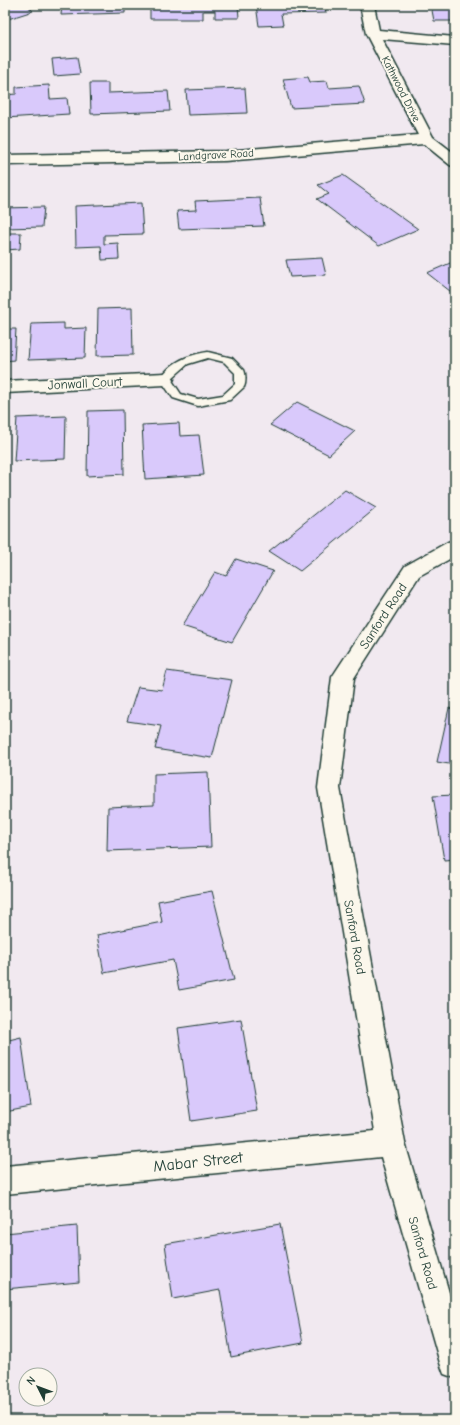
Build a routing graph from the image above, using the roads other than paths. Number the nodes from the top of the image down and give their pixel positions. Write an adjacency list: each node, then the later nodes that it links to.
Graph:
1 (367, 5): 2 (street, Kathwood Drive)
2 (373, 34): 3 (street); 4 (street, Kathwood Drive)
3 (455, 42)
4 (427, 140): 5 (street, Landgrave Road); 6 (street, Kathwood Drive)
5 (5, 160)
6 (455, 162)
7 (165, 379): 7 (lane); 8 (street, Jonwall Court)
8 (5, 387)
9 (455, 547): 10 (street, Sanford Road)
10 (391, 1143): 11 (street, Mabar Street); 12 (street, Sanford Road)
11 (5, 1180)
12 (455, 1363)

